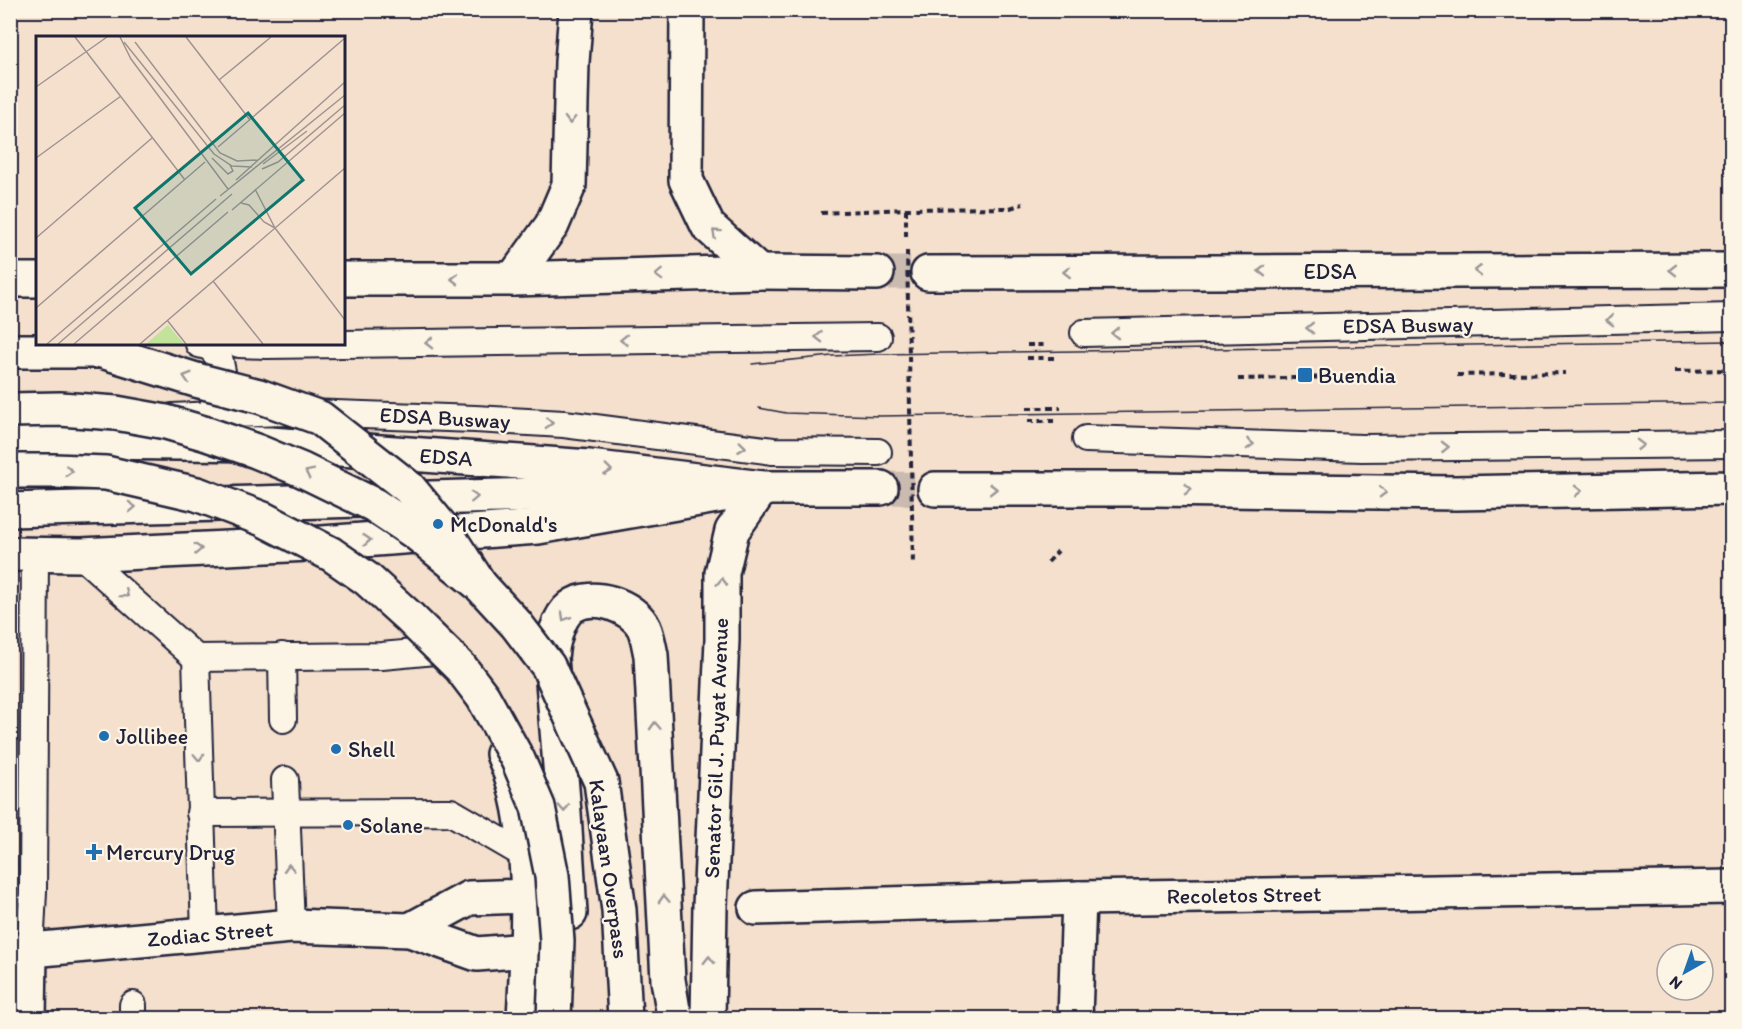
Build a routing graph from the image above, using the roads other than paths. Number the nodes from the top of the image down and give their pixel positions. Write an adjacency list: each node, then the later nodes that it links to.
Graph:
1 (576, 10): 8 (main road, one-way to 8)
2 (687, 10): 5 (main road, one-way to 2)
3 (917, 262): 4 (main road, EDSA, one-way to 3)
4 (1731, 270)
5 (759, 272): 6 (main road); 8 (main road, one-way to 8)
6 (877, 273)
7 (345, 279): 8 (main road, one-way to 7)
8 (513, 279)
9 (10, 280): 10 (main road)
10 (36, 280)
11 (1731, 317): 12 (lane, EDSA Busway, one-way to 12)
12 (1084, 333)
13 (878, 337): 16 (lane, one-way to 16)
14 (10, 339): 15 (lane)
15 (36, 339)
16 (345, 344)
17 (203, 345): 20 (lane)
18 (10, 351): 35 (main road, one-way to 18, bridge)
19 (10, 410): 35 (main road, Kalayaan Overpass, one-way to 19, bridge)
20 (192, 417): 21 (lane, EDSA Busway); 25 (lane, EDSA Busway, one-way to 25)
21 (10, 424)
22 (1086, 439): 24 (lane, one-way to 24)
23 (10, 441): 27 (main road, EDSA, one-way to 27)
24 (1731, 444)
25 (878, 452)
26 (10, 471): 55 (main road, one-way to 55, bridge)
27 (762, 488): 28 (main road, EDSA); 31 (main road, one-way to 27); 32 (main road, one-way to 27); 58 (main road, Senator Gil J. Puyat Avenue, one-way to 27)
28 (881, 488)
29 (1731, 488): 30 (main road, one-way to 29)
30 (935, 489)
31 (10, 510)
32 (309, 544): 34 (main road, one-way to 32); 36 (main road)
33 (23, 554): 34 (main road); 52 (lane)
34 (81, 555): 38 (lane, one-way to 38)
35 (480, 585): 56 (main road, Kalayaan Overpass, bridge)
36 (435, 651): 37 (lane); 43 (main road)
37 (282, 656): 38 (lane); 39 (lane)
38 (196, 658): 41 (lane, one-way to 41)
39 (283, 719)
40 (285, 780): 42 (lane)
41 (200, 813): 42 (lane); 50 (lane)
42 (286, 814): 43 (lane); 48 (lane, one-way to 42)
43 (525, 855): 45 (main road)
44 (1731, 887): 46 (main road, Recoletos Street)
45 (527, 896): 49 (main road); 51 (main road)
46 (1079, 898): 47 (main road, Recoletos Street); 59 (main road)
47 (756, 908)
48 (291, 926): 49 (main road, Zodiac Street); 50 (main road, Zodiac Street)
49 (410, 930): 51 (main road, Zodiac Street)
50 (205, 933): 52 (main road, Zodiac Street)
51 (528, 950): 54 (main road)
52 (20, 952): 53 (main road)
53 (28, 1018)
54 (524, 1018)
55 (553, 1018): 57 (main road, one-way to 55)
56 (625, 1018)
57 (677, 1018)
58 (708, 1018)
59 (1075, 1018)

